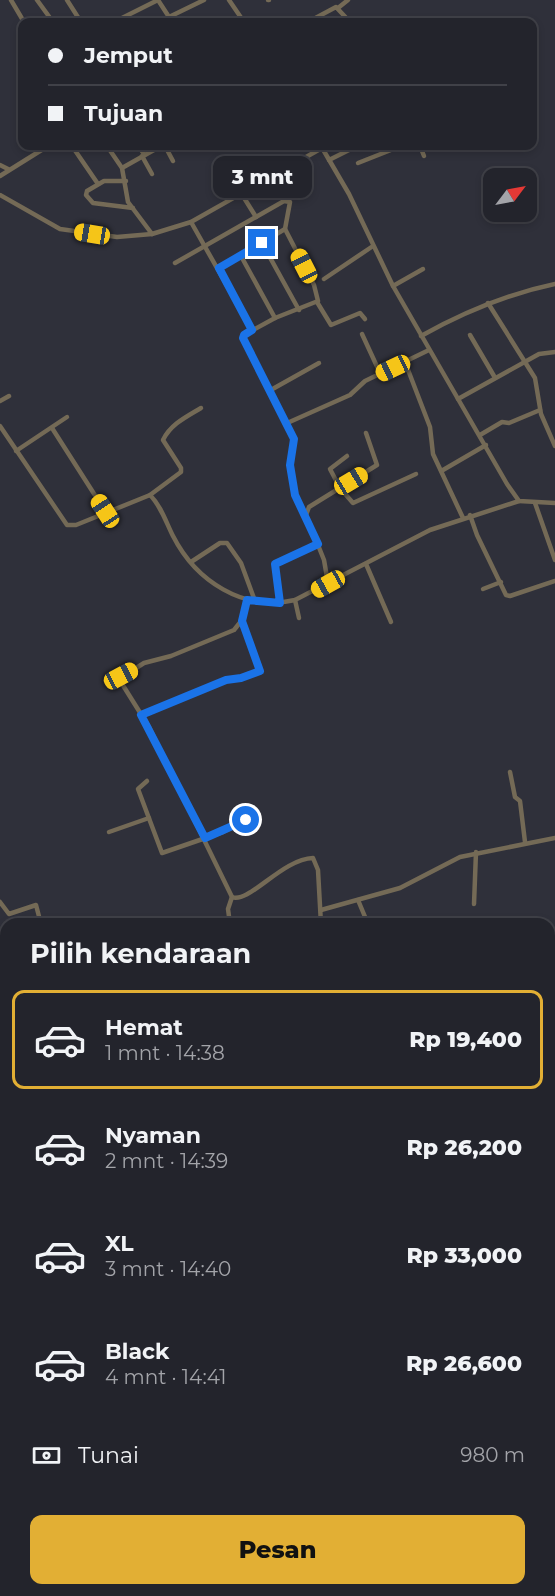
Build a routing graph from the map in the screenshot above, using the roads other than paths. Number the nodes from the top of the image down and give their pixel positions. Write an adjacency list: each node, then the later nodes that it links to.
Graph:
1 (11, 0): 9 (street)
2 (38, 0): 10 (street)
3 (67, 0): 11 (street)
4 (158, 0): 5 (street); 12 (street)
5 (204, 0)
6 (229, 0): 13 (street)
7 (348, 0): 8 (street)
8 (338, 8): 14 (street); 15 (street)
9 (22, 18)
10 (50, 18)
11 (78, 18)
12 (122, 18)
13 (241, 18)
14 (317, 18)
15 (347, 18)
16 (41, 150): 34 (street)
17 (75, 150): 38 (street)
18 (110, 150): 33 (street)
19 (140, 150): 27 (street)
20 (154, 150): 27 (street)
21 (166, 150): 30 (street)
22 (317, 150): 39 (street)
23 (324, 150): 29 (street)
24 (349, 150): 29 (street)
25 (391, 150): 31 (street)
26 (422, 150): 28 (street)
27 (143, 155): 33 (street); 35 (street)
28 (424, 156)
29 (329, 160): 48 (street)
30 (173, 161)
31 (358, 163)
32 (0, 165): 34 (street)
33 (122, 168): 37 (street)
34 (8, 169): 36 (street)
35 (152, 174)
36 (0, 176)
37 (126, 181): 38 (street); 41 (street)
38 (98, 184): 41 (street)
39 (241, 193): 42 (street); 43 (street)
40 (0, 195): 45 (street)
41 (133, 208): 45 (street)
42 (256, 217): 44 (street); 47 (street)
43 (191, 222): 45 (street); 47 (street)
44 (285, 229): 46 (street); 56 (street)
45 (152, 234)
46 (262, 243): 49 (street); 58 (street)
47 (205, 245): 50 (street); 51 (street)
48 (373, 246): 53 (street); 55 (street)
49 (241, 256): 51 (street); 59 (street)
50 (175, 263)
51 (219, 268): 61 (street)
52 (423, 269): 55 (street)
53 (324, 279)
54 (555, 284): 57 (street)
55 (393, 286): 64 (street)
56 (317, 303): 58 (street); 60 (street)
57 (488, 303): 64 (street); 68 (street)
58 (299, 310): 59 (street)
59 (275, 318): 61 (street)
60 (365, 319)
61 (252, 330): 72 (street)
62 (362, 334): 70 (street)
63 (470, 335): 71 (street)
64 (421, 336): 65 (street)
65 (429, 350): 67 (street); 74 (street)
66 (555, 352): 68 (street)
67 (405, 362): 70 (street); 88 (street)
68 (524, 362): 71 (street); 77 (street)
69 (319, 363): 72 (street)
70 (380, 373): 79 (street)
71 (494, 376): 74 (street)
72 (269, 391): 79 (street)
73 (9, 396): 75 (street)
74 (458, 399): 83 (street)
75 (0, 401)
76 (201, 408): 91 (street)
77 (540, 410): 83 (street); 85 (street)
78 (67, 417): 81 (street)
79 (285, 424): 96 (street)
80 (0, 426): 86 (street)
81 (52, 428): 86 (street); 95 (street)
82 (366, 433): 90 (street)
83 (480, 435): 84 (street)
84 (486, 445): 88 (street); 92 (street)
85 (555, 446)
86 (16, 451): 95 (street)
87 (347, 456): 90 (street)
88 (442, 470): 98 (street)
89 (416, 474): 90 (street)
90 (340, 488): 96 (street)
91 (150, 495): 95 (street); 101 (street)
92 (519, 501): 93 (street); 97 (street)
93 (535, 503): 94 (street); 100 (street)
94 (555, 503)
95 (105, 511)
96 (306, 515): 99 (street)
97 (470, 515): 98 (street); 104 (street)
98 (463, 518): 102 (street)
99 (318, 544): 105 (street); 110 (street)
100 (555, 560)
101 (191, 562): 107 (street); 109 (street)
102 (366, 564): 105 (street); 113 (street)
103 (555, 581): 104 (street)
104 (501, 582): 106 (street)
105 (328, 584): 108 (street)
106 (483, 589)
107 (247, 600): 109 (street); 112 (street)
108 (295, 600): 110 (street); 111 (street)
109 (255, 601): 110 (street)
110 (280, 603)
111 (299, 618)
112 (242, 621): 114 (street); 114 (street)
113 (391, 622)
114 (141, 715): 120 (street)
115 (510, 772): 122 (street)
116 (147, 782): 117 (street)
117 (149, 818): 119 (street); 120 (street)
118 (246, 820): 120 (street)
119 (109, 832)
120 (205, 838): 124 (street)
121 (555, 838): 122 (street)
122 (525, 842): 123 (street)
123 (476, 852): 125 (street); 127 (street)
124 (232, 897): 128 (street); 130 (street)
125 (358, 900): 128 (street); 132 (street)
126 (0, 902): 129 (street)
127 (474, 904)
128 (321, 910): 131 (street)
129 (39, 918)
130 (229, 918)
131 (321, 918)
132 (366, 918)

